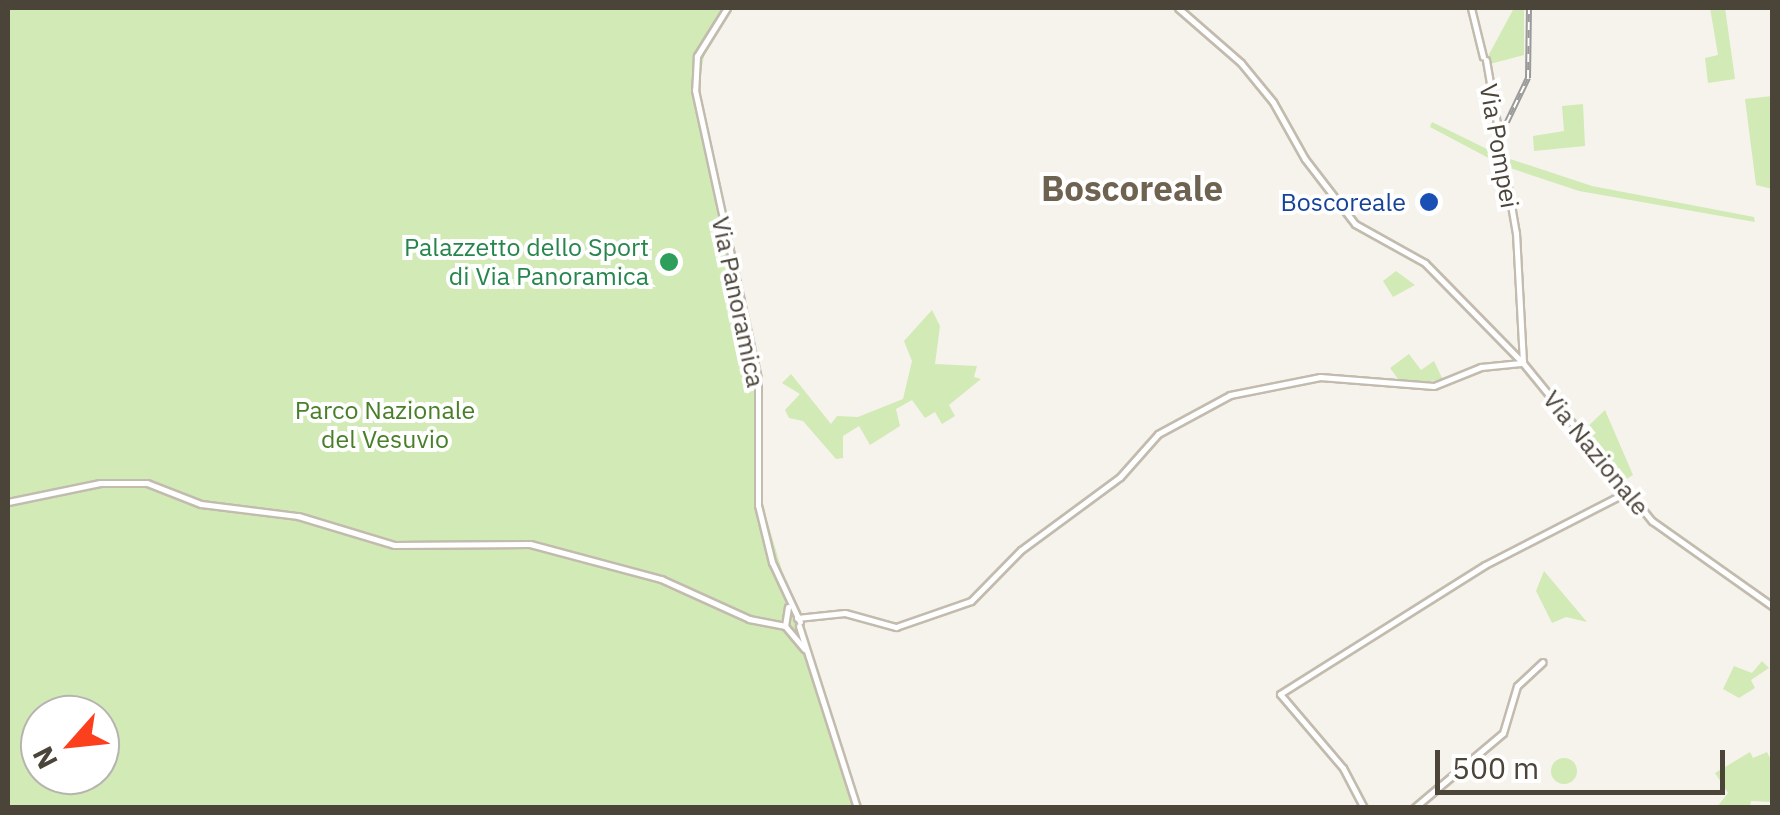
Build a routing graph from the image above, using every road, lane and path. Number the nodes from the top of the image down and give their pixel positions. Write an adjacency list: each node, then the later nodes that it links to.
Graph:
1 (727, 8): 8 (street, Via Panoramica)
2 (1178, 8): 4 (street, Via Nazionale)
3 (1471, 8): 4 (street, Via Pompei)
4 (1524, 364): 5 (street, Via Nazionale); 8 (street)
5 (1629, 491): 7 (street, Via Nazionale); 12 (street)
6 (8, 502): 8 (street)
7 (1772, 606)
8 (794, 621): 9 (street, Via Panoramica); 9 (street, Via Panoramica)
9 (806, 652): 11 (street, Via Panoramica)
10 (1543, 662): 13 (street)
11 (857, 808)
12 (1364, 808)
13 (1414, 808)

